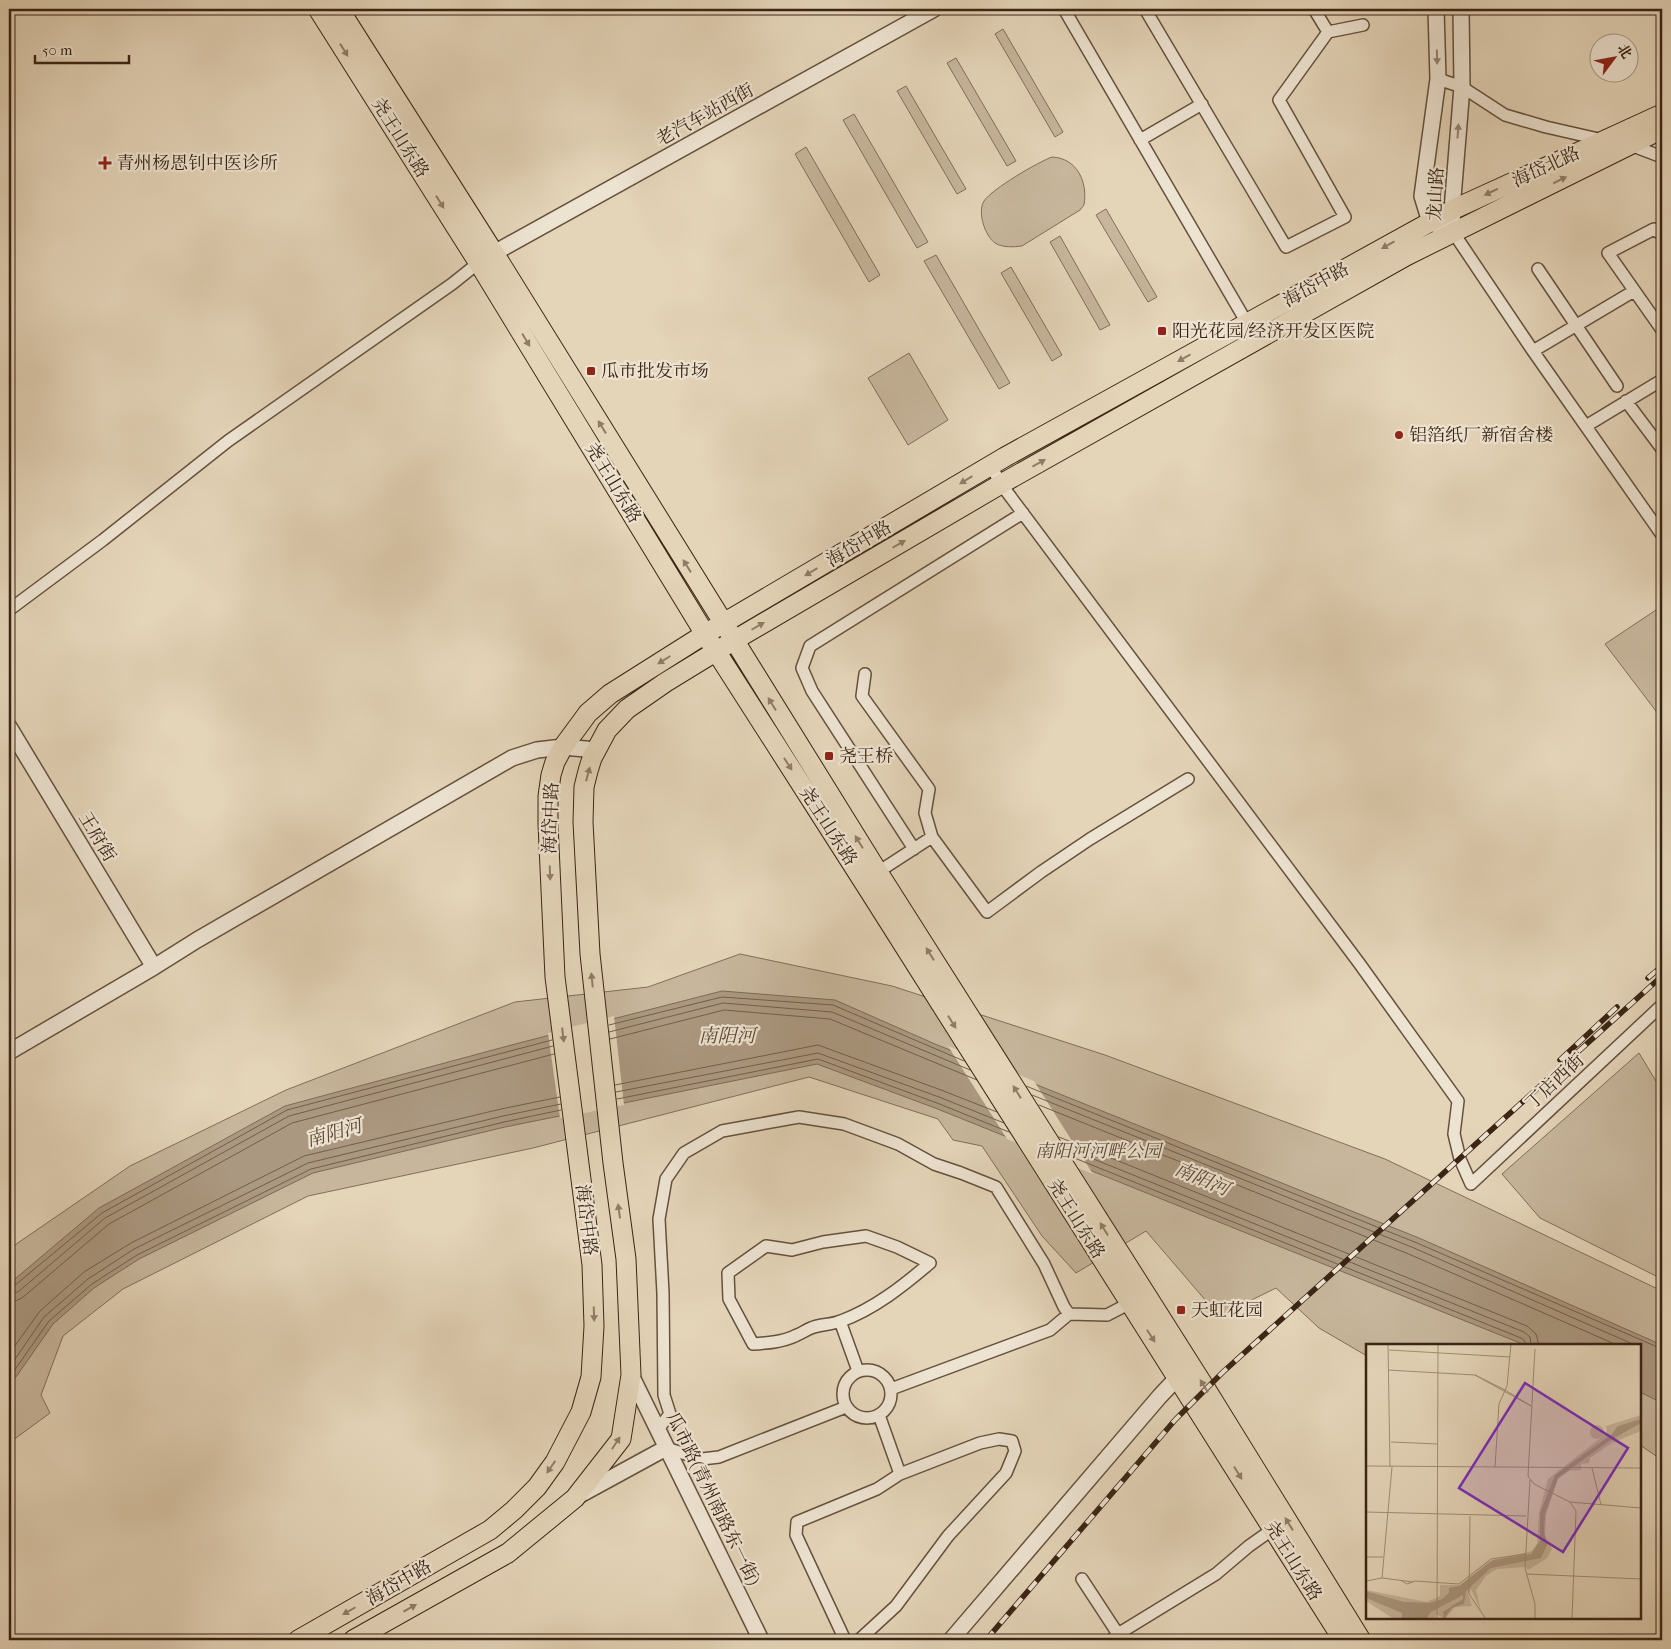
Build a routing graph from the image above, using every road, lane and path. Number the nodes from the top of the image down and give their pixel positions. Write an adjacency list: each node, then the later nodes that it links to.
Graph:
1 (318, 9): 24 (main road, 尧王山东路, one-way to 24)
2 (339, 9): 24 (main road, 尧王山东路)
3 (934, 9): 24 (street, 老汽车站西街)
4 (1064, 9): 16 (street)
5 (1145, 9): 13 (street)
6 (1314, 9): 10 (street)
7 (1436, 9): 11 (street, 龙山路, one-way to 11)
8 (1460, 9): 12 (street, 龙山路)
9 (1363, 25): 10 (street)
10 (1328, 32): 13 (street)
11 (1438, 79): 12 (street); 21 (street, 龙山路)
12 (1462, 87): 17 (street); 20 (street, 龙山路, one-way to 12)
13 (1202, 104): 16 (street)
14 (1662, 114): 17 (main road, 海岱北路)
15 (1662, 129): 18 (main road, 海岱北路)
16 (1140, 140): 27 (street)
17 (1603, 140): 18 (street); 20 (main road, 海岱北路, one-way to 20)
18 (1632, 145): 19 (street); 22 (main road, 海岱北路, one-way to 18)
19 (1662, 157)
20 (1452, 210): 21 (main road, 海岱北路); 22 (street, 龙山路)
21 (1430, 222): 22 (street, 龙山路); 27 (main road, 海岱中路, one-way to 27)
22 (1453, 232): 29 (street); 36 (main road, 海岱中路, one-way to 22)
23 (1662, 235): 26 (street)
24 (486, 258): 39 (street); 40 (main road, 尧王山东路, one-way to 24); 41 (main road, 尧王山东路, one-way to 41)
25 (1538, 269): 31 (street)
26 (1634, 291): 28 (street); 29 (street)
27 (1247, 323): 35 (main road, 海岱中路, one-way to 35)
28 (1662, 330)
29 (1533, 351): 33 (street)
30 (1662, 380): 32 (street)
31 (1616, 386)
32 (1626, 401): 33 (street); 34 (street)
33 (1586, 426): 38 (street)
34 (1662, 449)
35 (990, 466): 36 (street); 40 (main road, 海岱中路, one-way to 40)
36 (1001, 484): 37 (street); 42 (main road, 海岱中路, one-way to 36)
37 (1023, 513): 50 (street); 53 (street, 丁店西街)
38 (1662, 535)
39 (9, 610)
40 (723, 624): 41 (main road, 海岱中路); 42 (main road, 尧王山东路)
41 (705, 634): 43 (main road, 尧王山东路); 46 (main road, 海岱中路, one-way to 46)
42 (733, 641): 43 (main road, 海岱中路); 51 (main road, 尧王山东路, one-way to 42)
43 (716, 652): 47 (main road, 海岱中路); 51 (main road, 尧王山东路, one-way to 51)
44 (864, 674): 49 (street)
45 (9, 727): 52 (street, 王府街)
46 (563, 748): 47 (street); 52 (street); 72 (main road, 海岱中路, one-way to 72)
47 (597, 750): 60 (main road, 海岱中路, one-way to 47)
48 (1188, 779): 49 (street)
49 (932, 837): 50 (street)
50 (914, 849): 51 (street)
51 (878, 882): 55 (main road, 尧王山东路)
52 (154, 967): 54 (street)
53 (1662, 1005)
54 (9, 1052)
55 (1122, 1275): 56 (main road, 尧王山东路); 79 (main road, 尧王山东路, one-way to 55)
56 (1130, 1303): 57 (street); 61 (main road, 尧王山东路, one-way to 61)
57 (1069, 1314): 62 (street); 65 (street)
58 (840, 1321): 58 (street); 59 (street)
59 (858, 1371): 62 (street); 63 (street)
60 (631, 1375): 65 (street, 瓜市路(青州南路东一街)); 68 (main road, 海岱中路, one-way to 60)
61 (1178, 1378): 69 (main road, 尧王山东路, one-way to 69); 77 (street)
62 (891, 1389): 64 (street)
63 (846, 1407): 64 (street); 66 (street)
64 (879, 1415): 67 (street)
65 (658, 1429): 66 (street, 瓜市路(青州南路东一街))
66 (666, 1448): 68 (street); 74 (street, 瓜市路(青州南路东一街))
67 (900, 1474): 75 (street); 76 (street)
68 (575, 1498): 73 (main road, 海岱中路, one-way to 68)
69 (1273, 1529): 71 (street); 78 (main road, 尧王山东路)
70 (1082, 1579): 71 (street)
71 (1114, 1637)
72 (298, 1640)
73 (352, 1640)
74 (761, 1640)
75 (845, 1640)
76 (860, 1640)
77 (951, 1640)
78 (1343, 1640)
79 (1361, 1640)

